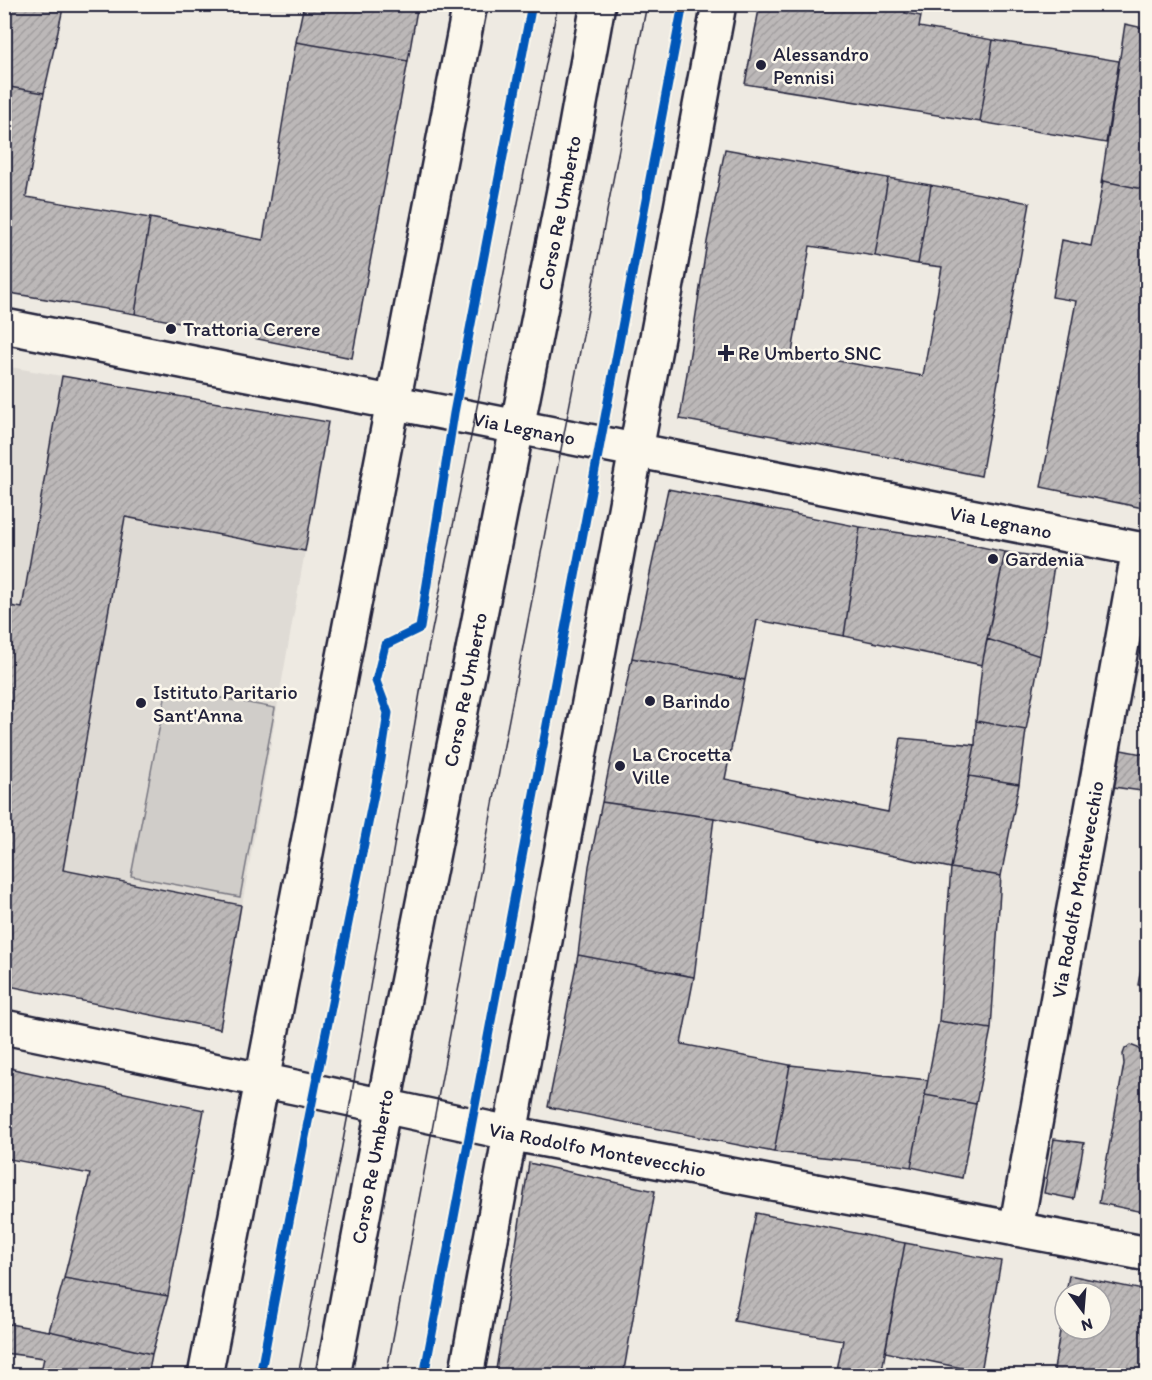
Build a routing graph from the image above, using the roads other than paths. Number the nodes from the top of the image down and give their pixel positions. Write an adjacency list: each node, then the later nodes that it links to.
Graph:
1 (470, 4): 5 (street)
2 (598, 4): 6 (street, Corso Re Umberto)
3 (719, 4): 7 (street)
4 (4, 326): 5 (street, Via Legnano)
5 (393, 401): 6 (street, Via Legnano); 10 (street)
6 (517, 426): 7 (street, Via Legnano); 11 (street, Corso Re Umberto)
7 (637, 450): 8 (street, Via Legnano); 12 (street)
8 (1143, 550): 13 (street, Via Rodolfo Montevecchio)
9 (4, 1027): 10 (street, Via Rodolfo Montevecchio)
10 (263, 1080): 11 (street, Via Rodolfo Montevecchio); 15 (street)
11 (383, 1106): 12 (street, Via Rodolfo Montevecchio); 16 (street, Corso Re Umberto)
12 (509, 1132): 13 (street, Via Rodolfo Montevecchio); 17 (street)
13 (1016, 1229): 14 (street, Via Rodolfo Montevecchio)
14 (1148, 1254)
15 (206, 1376)
16 (333, 1376)
17 (465, 1376)

